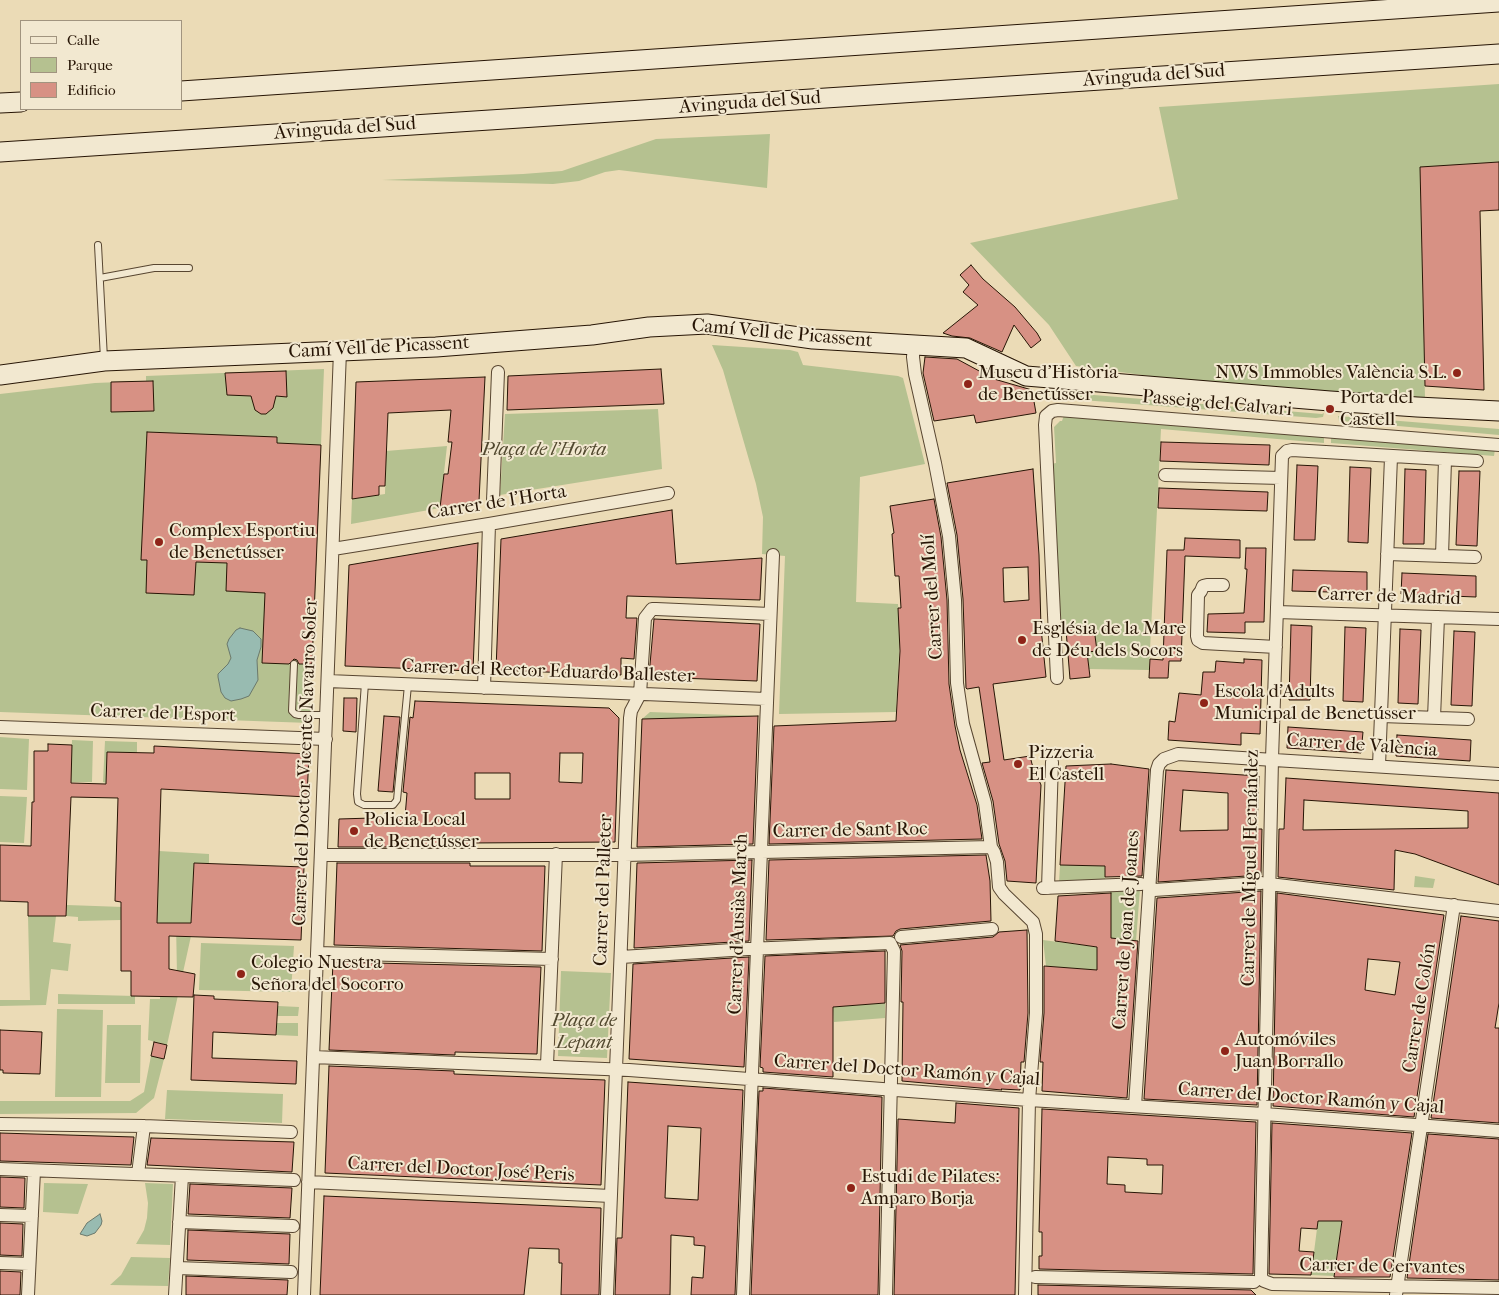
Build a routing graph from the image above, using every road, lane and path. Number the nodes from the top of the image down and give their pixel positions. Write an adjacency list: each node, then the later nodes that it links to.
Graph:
1 (1457, 0): 3 (main road)
2 (1499, 2): 3 (main road)
3 (1476, 4): 5 (main road)
4 (1499, 54): 8 (main road, Avinguda del Sud)
5 (182, 91)
6 (20, 102): 7 (main road)
7 (0, 103)
8 (0, 152)
9 (98, 244): 11 (lane)
10 (190, 268): 11 (lane)
11 (100, 278): 14 (lane)
12 (914, 345): 13 (main road, Camí Vell de Picassent); 17 (main road, Camí Vell de Picassent); 58 (street, Carrer del Molí)
13 (340, 351): 14 (main road, Camí Vell de Picassent); 27 (street, Carrer del Doctor Vicente Navarro Soler)
14 (104, 361): 16 (main road, Camí Vell de Picassent)
15 (498, 372): 25 (street)
16 (0, 375)
17 (1499, 410)
18 (1499, 445): 40 (street, Passeig del Calvari)
19 (1391, 457): 20 (street); 23 (street, Carrer de Miguel Hernández); 28 (street)
20 (1445, 460): 21 (street); 30 (street)
21 (1477, 462)
22 (1166, 474): 23 (street)
23 (1281, 478): 33 (street, Carrer de Miguel Hernández)
24 (668, 493): 26 (street, Carrer de l’Horta)
25 (493, 501)
26 (490, 524): 27 (street, Carrer de l’Horta); 44 (street)
27 (333, 549): 41 (street, Carrer del Doctor Vicente Navarro Soler)
28 (1387, 554): 30 (street); 35 (street)
29 (773, 555): 34 (street, Carrer d'Ausiàs March)
30 (1442, 556): 31 (street)
31 (1475, 557)
32 (1223, 585): 38 (street)
33 (1277, 612): 35 (street, Carrer de Madrid); 38 (street, Carrer de Miguel Hernández)
34 (770, 614): 45 (street, Carrer del Palleter); 46 (street, Carrer d'Ausiàs March)
35 (1384, 616): 36 (street, Carrer de Madrid); 48 (street)
36 (1438, 617): 37 (street, Carrer de Madrid); 49 (street)
37 (1499, 619)
38 (1276, 647): 54 (street, Carrer de Miguel Hernández)
39 (294, 664): 47 (lane)
40 (1057, 678)
41 (328, 682): 42 (street, Carrer del Rector Eduardo Ballester); 47 (street, Carrer del Doctor Vicente Navarro Soler)
42 (365, 683): 43 (street, Carrer del Rector Eduardo Ballester); 43 (lane)
43 (408, 685): 44 (street, Carrer del Rector Eduardo Ballester)
44 (484, 688): 45 (street, Carrer del Rector Eduardo Ballester)
45 (640, 694): 46 (street, Carrer del Rector Eduardo Ballester); 61 (street, Carrer del Palleter)
46 (766, 699): 59 (street, Carrer d'Ausiàs March)
47 (327, 715): 52 (street, Carrer del Doctor Vicente Navarro Soler)
48 (1381, 716): 49 (street); 56 (street)
49 (1434, 718): 50 (street)
50 (1468, 719)
51 (0, 727): 52 (street, Carrer de l'Esport)
52 (326, 739): 62 (street, Carrer del Doctor Vicente Navarro Soler)
53 (1164, 759): 54 (street, Carrer de València); 80 (street, Carrer de Joan de Joanes)
54 (1272, 759): 56 (street, Carrer de València); 64 (street, Carrer de Miguel Hernández)
55 (1052, 762): 63 (street)
56 (1379, 766): 57 (street, Carrer de València)
57 (1499, 774)
58 (991, 847): 59 (street, Carrer de Sant Roc); 79 (street, Carrer del Molí)
59 (760, 851): 61 (street, Carrer de Sant Roc); 70 (street, Carrer d'Ausiàs March)
60 (556, 854): 61 (street, Carrer de Sant Roc); 62 (street, Carrer de Sant Roc); 73 (street)
61 (624, 854): 72 (street, Carrer del Palleter)
62 (321, 855): 71 (street, Carrer del Doctor Vicente Navarro Soler)
63 (1141, 884)
64 (1265, 884): 65 (street); 66 (street); 81 (street, Carrer de Miguel Hernández)
65 (1154, 890)
66 (1454, 905): 67 (street); 83 (street, Carrer de Colón)
67 (1499, 911)
68 (992, 929): 69 (street)
69 (901, 937)
70 (757, 949): 72 (street); 77 (street, Carrer d'Ausiàs March); 78 (street)
71 (317, 953): 73 (street); 74 (street, Carrer del Doctor Vicente Navarro Soler)
72 (621, 957): 76 (street, Carrer del Palleter)
73 (552, 959): 75 (street)
74 (313, 1057): 75 (street, Carrer del Doctor Ramón y Cajal); 92 (street, Carrer del Doctor Vicente Navarro Soler)
75 (547, 1065): 76 (street, Carrer del Doctor Ramón y Cajal)
76 (616, 1069): 77 (street, Carrer del Doctor Ramón y Cajal); 93 (street, Carrer del Palleter)
77 (751, 1078): 78 (street, Carrer del Doctor Ramón y Cajal); 110 (street, Carrer d'Ausiàs March)
78 (890, 1088): 79 (street, Carrer del Doctor Ramón y Cajal); 111 (street)
79 (1029, 1100): 80 (street, Carrer del Doctor Ramón y Cajal); 112 (street)
80 (1134, 1106): 81 (street, Carrer del Doctor Ramón y Cajal)
81 (1264, 1114): 83 (street, Carrer del Doctor Ramón y Cajal); 103 (street, Carrer de Miguel Hernández)
82 (0, 1124): 84 (street)
83 (1421, 1125): 85 (street, Carrer del Doctor Ramón y Cajal); 105 (street, Carrer de Colón)
84 (144, 1126): 86 (street); 89 (street)
85 (1499, 1131)
86 (291, 1132)
87 (0, 1169): 88 (street)
88 (34, 1171): 89 (street); 95 (street)
89 (138, 1174): 90 (street)
90 (182, 1176): 91 (street); 96 (street)
91 (294, 1180)
92 (308, 1182): 93 (street, Carrer del Doctor José Peris); 108 (street, Carrer del Doctor Vicente Navarro Soler)
93 (611, 1196): 109 (street, Carrer del Palleter)
94 (0, 1215): 95 (street)
95 (32, 1216): 99 (street)
96 (179, 1222): 97 (street); 100 (street)
97 (293, 1226)
98 (0, 1263): 99 (street)
99 (29, 1264): 106 (street)
100 (177, 1268): 101 (street); 107 (street)
101 (292, 1272)
102 (1035, 1277): 103 (street, Carrer de Cervantes)
103 (1259, 1282): 105 (street, Carrer de Cervantes)
104 (1499, 1288): 105 (street, Carrer de Cervantes)
105 (1396, 1291)
106 (28, 1295)
107 (175, 1295)
108 (304, 1295)
109 (607, 1295)
110 (743, 1295)
111 (886, 1295)
112 (1025, 1295)

